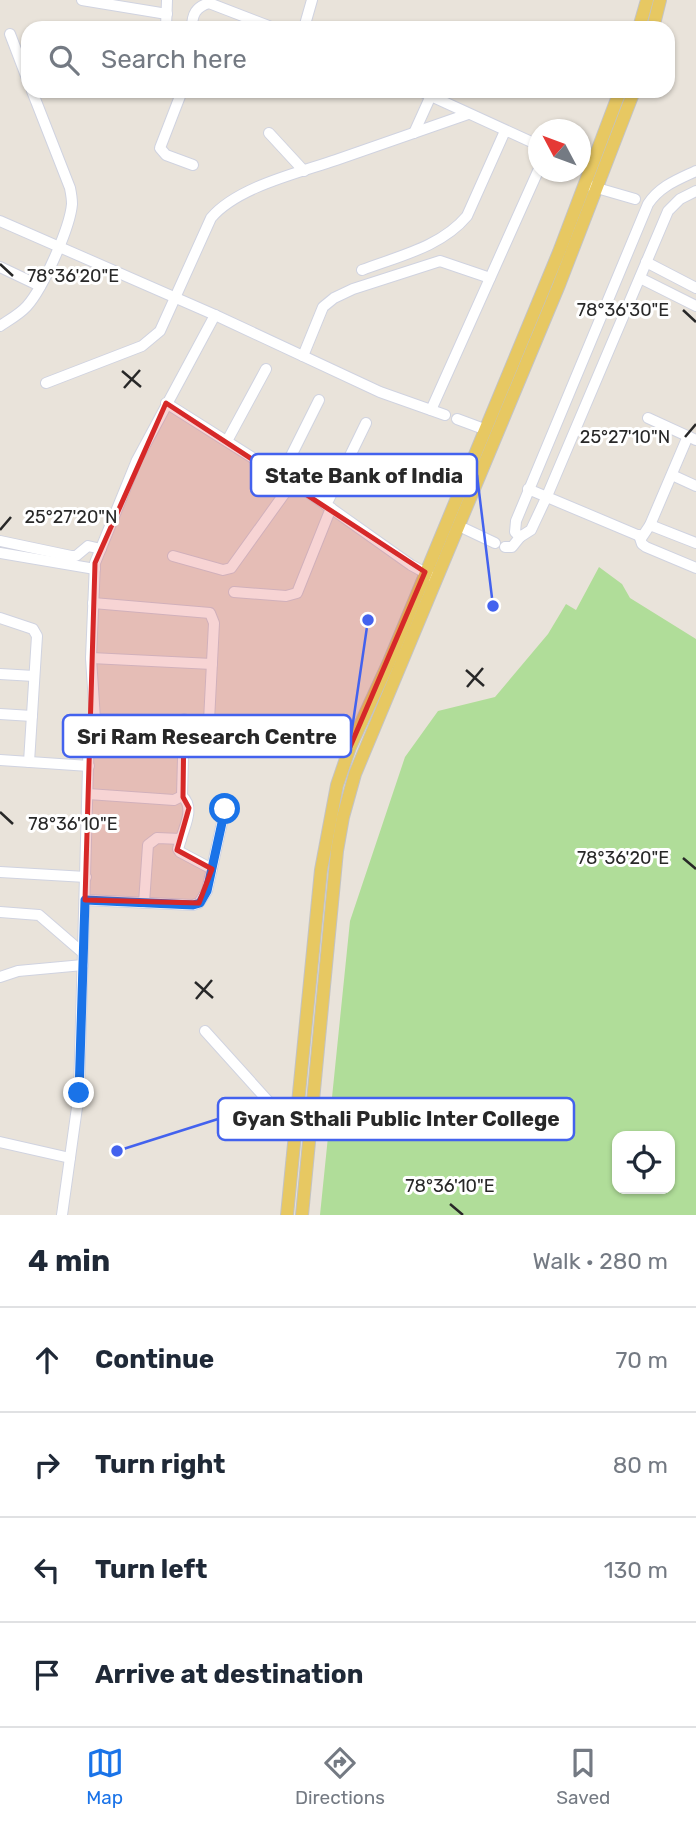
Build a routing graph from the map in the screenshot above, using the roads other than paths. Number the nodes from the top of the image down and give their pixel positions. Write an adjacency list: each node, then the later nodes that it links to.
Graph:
1 (82, 0): 6 (street)
2 (167, 0): 6 (street)
3 (312, 0): 10 (street)
4 (647, 0): 11 (main road)
5 (660, 0): 12 (main road)
6 (167, 14): 7 (street)
7 (166, 21)
8 (193, 21): 9 (street)
9 (256, 21)
10 (306, 21)
11 (641, 21)
12 (655, 21)
13 (10, 34): 14 (street)
14 (21, 63)
15 (35, 98): 37 (street)
16 (179, 98): 27 (street)
17 (430, 98): 24 (street)
18 (441, 98): 21 (street)
19 (617, 98): 26 (main road)
20 (631, 98): 32 (main road)
21 (468, 114): 22 (street); 24 (street)
22 (505, 131): 25 (street); 40 (street)
23 (269, 133): 28 (street)
24 (414, 133): 28 (street)
25 (528, 141)
26 (591, 152)
27 (193, 165)
28 (304, 171): 45 (street)
29 (696, 172): 34 (street)
30 (533, 182): 42 (street)
31 (591, 182): 32 (main road)
32 (592, 186): 34 (street); 59 (main road); 69 (main road)
33 (696, 191): 35 (street)
34 (641, 202): 35 (street); 38 (street)
35 (668, 211): 41 (street)
36 (0, 220): 37 (street)
37 (59, 247): 43 (street); 45 (street)
38 (624, 261): 41 (street); 66 (street)
39 (0, 267): 43 (street)
40 (362, 270)
41 (643, 270): 44 (street); 46 (street); 67 (street)
42 (490, 278): 49 (street); 54 (street)
43 (40, 286): 48 (street)
44 (696, 288)
45 (176, 299): 47 (street); 51 (street)
46 (696, 306)
47 (215, 315): 49 (street); 53 (street)
48 (0, 326)
49 (303, 356): 54 (street)
50 (266, 369): 61 (street)
51 (46, 383)
52 (319, 400): 63 (street)
53 (166, 403): 61 (street); 75 (street)
54 (431, 410): 55 (street)
55 (445, 415)
56 (648, 418): 60 (street)
57 (457, 419): 59 (street)
58 (366, 423): 68 (street)
59 (484, 429): 80 (main road)
60 (692, 438): 62 (street)
61 (227, 441): 63 (street)
62 (672, 475): 65 (street); 70 (street)
63 (281, 476): 64 (street)
64 (292, 483): 68 (street); 77 (street)
65 (696, 486)
66 (528, 489): 67 (street); 72 (street)
67 (547, 496): 71 (street); 72 (street)
68 (328, 506): 80 (street); 81 (street)
69 (459, 526): 72 (street); 80 (main road)
70 (650, 526): 71 (street); 74 (street)
71 (639, 535): 78 (street)
72 (520, 537)
73 (0, 541): 75 (street)
74 (696, 543)
75 (101, 549): 79 (street)
76 (0, 553): 79 (street)
77 (173, 556)
78 (696, 568)
79 (95, 569): 82 (street)
80 (431, 576): 93 (main road); 115 (main road)
81 (234, 592)
82 (93, 604): 84 (street); 85 (street)
83 (0, 618): 87 (street)
84 (91, 658): 85 (street); 90 (street)
85 (212, 664): 92 (street)
86 (0, 674): 87 (street)
87 (34, 676): 89 (street)
88 (0, 714): 89 (street)
89 (32, 716): 95 (street)
90 (95, 719): 91 (street); 96 (street)
91 (184, 719): 92 (street); 98 (street)
92 (209, 721): 93 (street)
93 (349, 747): 110 (main road)
94 (0, 760): 95 (street)
95 (29, 762): 96 (street)
96 (89, 765): 97 (street)
97 (88, 794): 98 (street); 103 (street)
98 (182, 796): 100 (street)
99 (225, 809): 101 (street)
100 (181, 839): 101 (street); 105 (street)
101 (212, 869): 105 (street)
102 (0, 872): 103 (street)
103 (86, 877): 104 (street)
104 (85, 900): 105 (street); 107 (street)
105 (144, 903)
106 (0, 912): 107 (street)
107 (83, 959): 108 (street); 112 (street)
108 (0, 977)
109 (205, 1031): 110 (street)
110 (299, 1110): 114 (main road)
111 (0, 1142): 112 (street)
112 (70, 1158): 113 (street)
113 (62, 1215)
114 (287, 1215)
115 (302, 1215)

